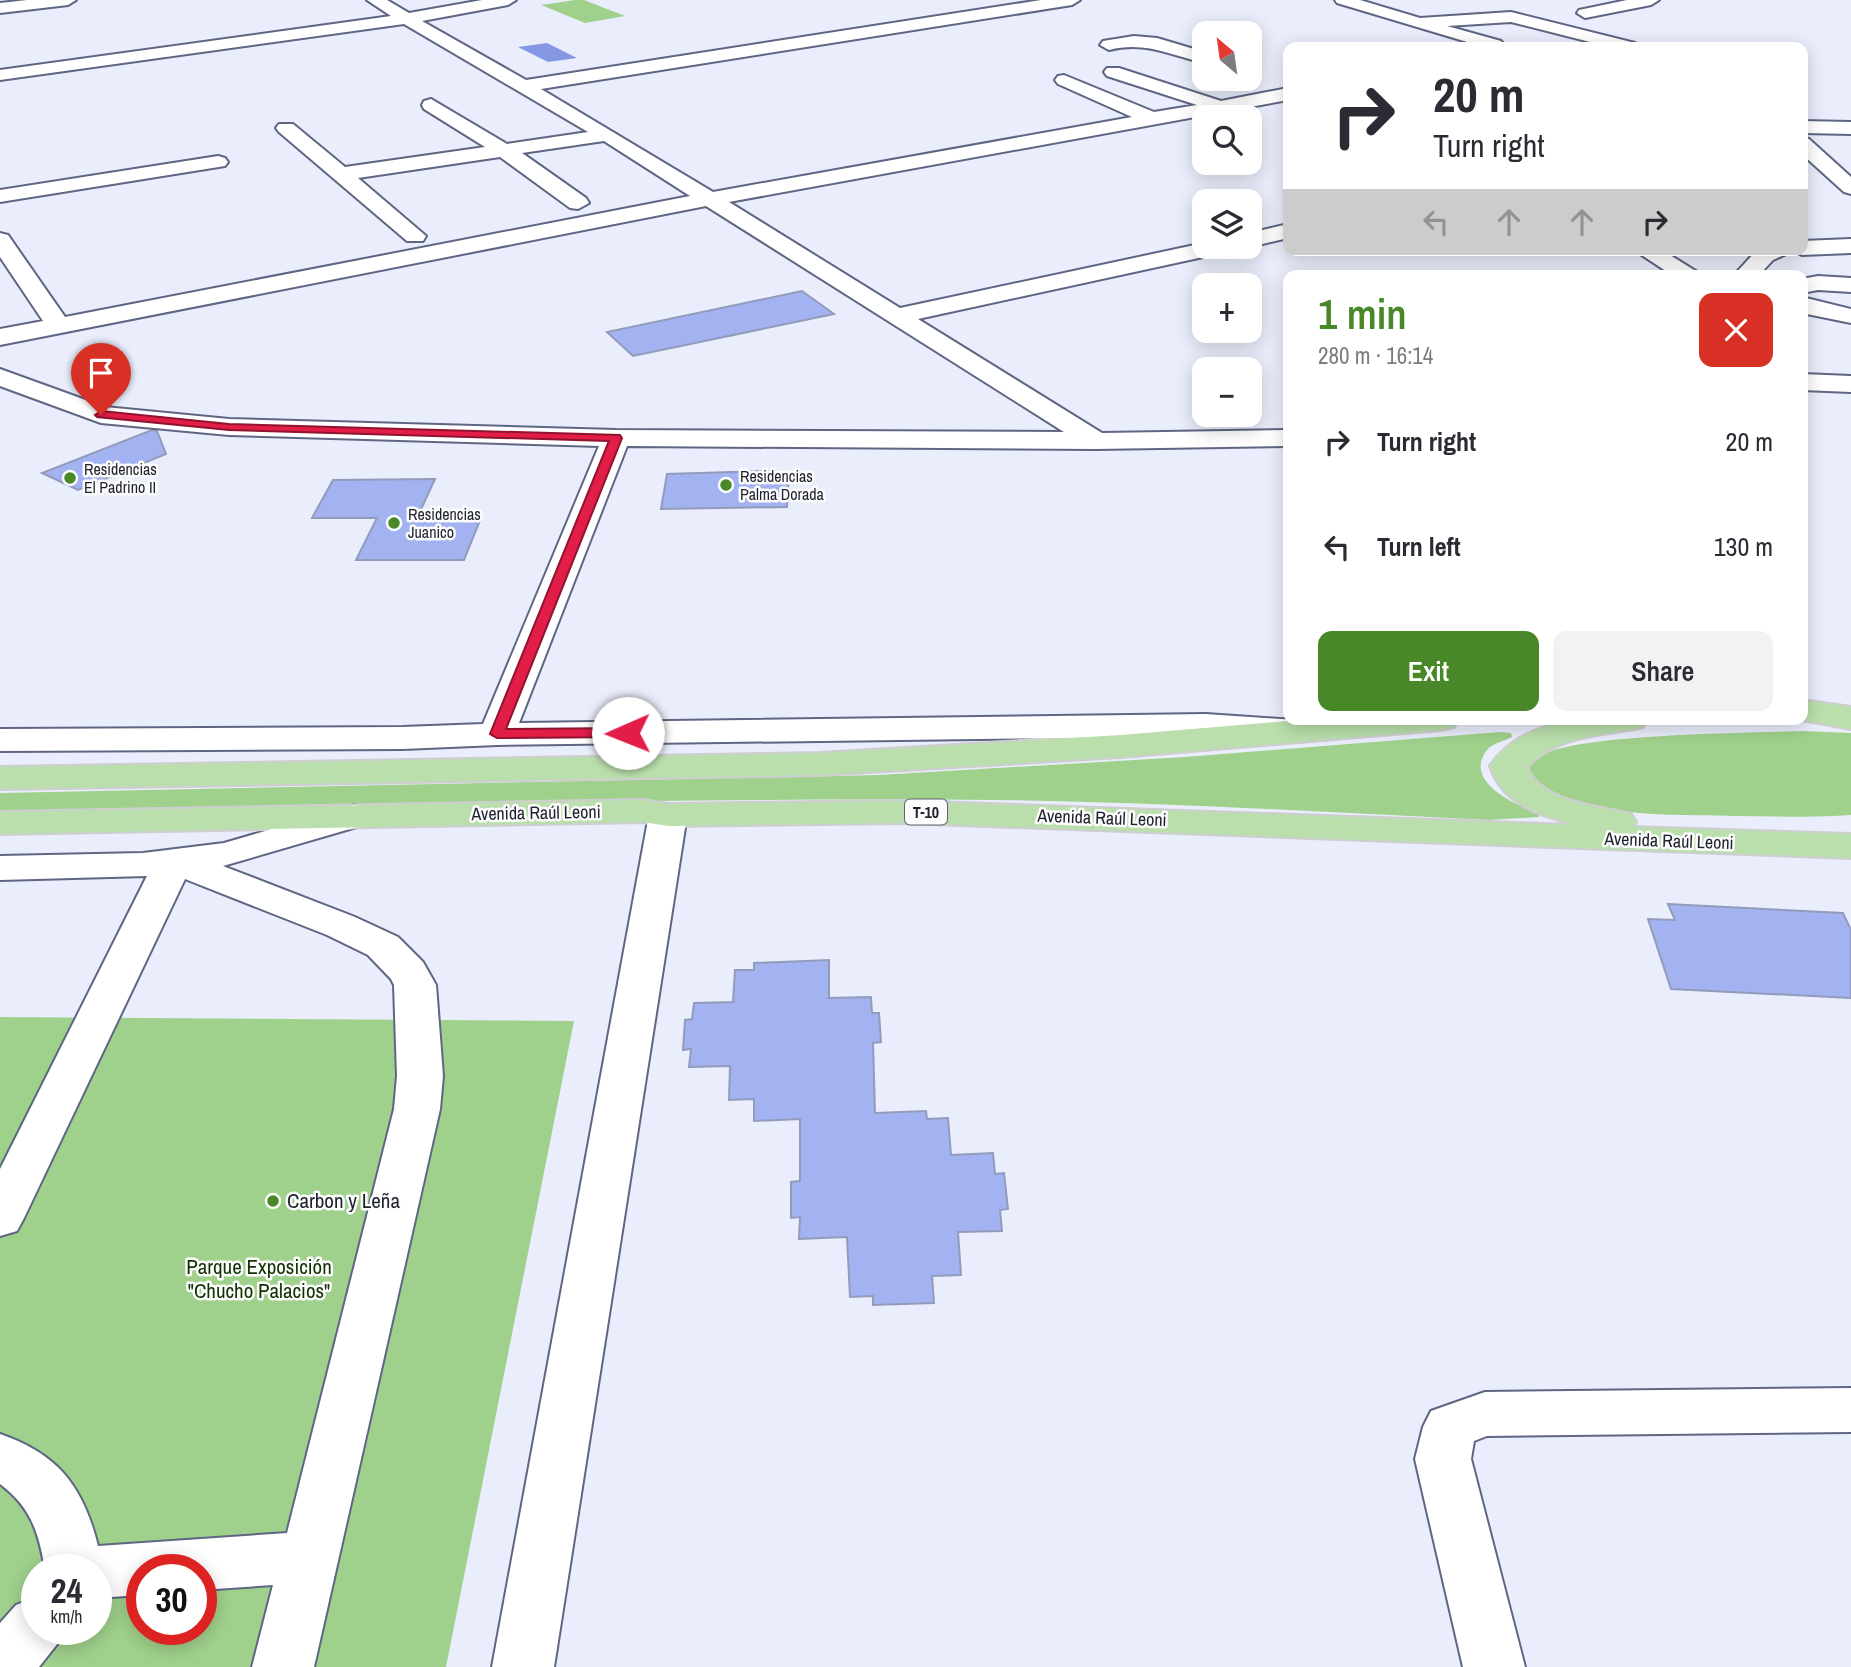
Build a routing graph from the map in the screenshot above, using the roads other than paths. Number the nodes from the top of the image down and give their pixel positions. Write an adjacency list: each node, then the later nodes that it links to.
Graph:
1 (68, 0): 7 (street)
2 (375, 0): 10 (street)
3 (508, 0): 10 (street)
4 (1072, 0): 20 (street)
5 (1343, 0): 11 (street)
6 (1651, 0): 9 (street)
7 (13, 3): 8 (street)
8 (0, 9)
9 (1585, 13)
10 (404, 19): 17 (street); 20 (street)
11 (1422, 22): 12 (street); 13 (street)
12 (1485, 42)
13 (1609, 42)
14 (1109, 45): 15 (street)
15 (1192, 54)
16 (1113, 72): 24 (street)
17 (0, 75)
18 (1064, 80): 27 (street)
19 (1262, 80): 21 (street)
20 (525, 86): 31 (street)
21 (1283, 89)
22 (1283, 92): 25 (street)
23 (431, 104): 33 (street)
24 (1217, 105)
25 (1225, 105)
26 (1192, 111): 27 (street)
27 (1151, 118): 38 (street)
28 (1808, 127): 30 (street)
29 (286, 128): 35 (street)
30 (1851, 128)
31 (607, 135): 33 (street); 38 (street)
32 (1808, 149): 36 (street)
33 (507, 152): 35 (street); 39 (street)
34 (218, 162): 37 (street)
35 (347, 178): 41 (street)
36 (1851, 188)
37 (0, 197)
38 (709, 199): 54 (street); 56 (street)
39 (578, 204)
40 (1283, 233): 42 (street)
41 (415, 236)
42 (1262, 237)
43 (0, 240): 56 (street)
44 (1851, 246): 45 (street)
45 (1808, 248)
46 (1192, 252): 54 (street)
47 (1656, 256): 49 (street)
48 (1764, 256): 50 (street)
49 (1681, 270)
50 (1751, 270)
51 (1808, 285): 52 (street)
52 (1851, 285)
53 (1808, 306): 55 (street)
54 (896, 316): 63 (street)
55 (1851, 316)
56 (58, 325): 57 (street)
57 (0, 337)
58 (0, 377): 61 (street)
59 (1808, 382): 60 (street)
60 (1851, 384)
61 (616, 438): 63 (street); 71 (street)
62 (1283, 438): 63 (street)
63 (1096, 441)
64 (1851, 705): 65 (highway)
65 (1808, 708)
66 (1808, 709): 67 (highway)
67 (1851, 718)
68 (1361, 725): 70 (highway)
69 (1603, 725): 77 (highway)
70 (1308, 729): 71 (street); 73 (highway)
71 (497, 734): 72 (street)
72 (0, 740)
73 (0, 778)
74 (668, 815): 75 (highway, Avenida Raúl Leoni / T-10); 77 (highway, Avenida Raúl Leoni / T-10); 90 (street)
75 (354, 816): 76 (highway, Avenida Raúl Leoni / T-10); 79 (street, Avenida Raúl Leoni)
76 (0, 823)
77 (1747, 843): 78 (highway, Avenida Raúl Leoni / T-10)
78 (1851, 846)
79 (174, 861): 80 (street, Avenida Raúl Leoni); 81 (street); 85 (street)
80 (0, 868)
81 (0, 1218)
82 (1851, 1410): 91 (street)
83 (0, 1457): 84 (street)
84 (70, 1554)
85 (308, 1557): 86 (street); 89 (street)
86 (112, 1571)
87 (21, 1643): 88 (street)
88 (1, 1667)
89 (283, 1667)
90 (523, 1667)
91 (1494, 1667)

